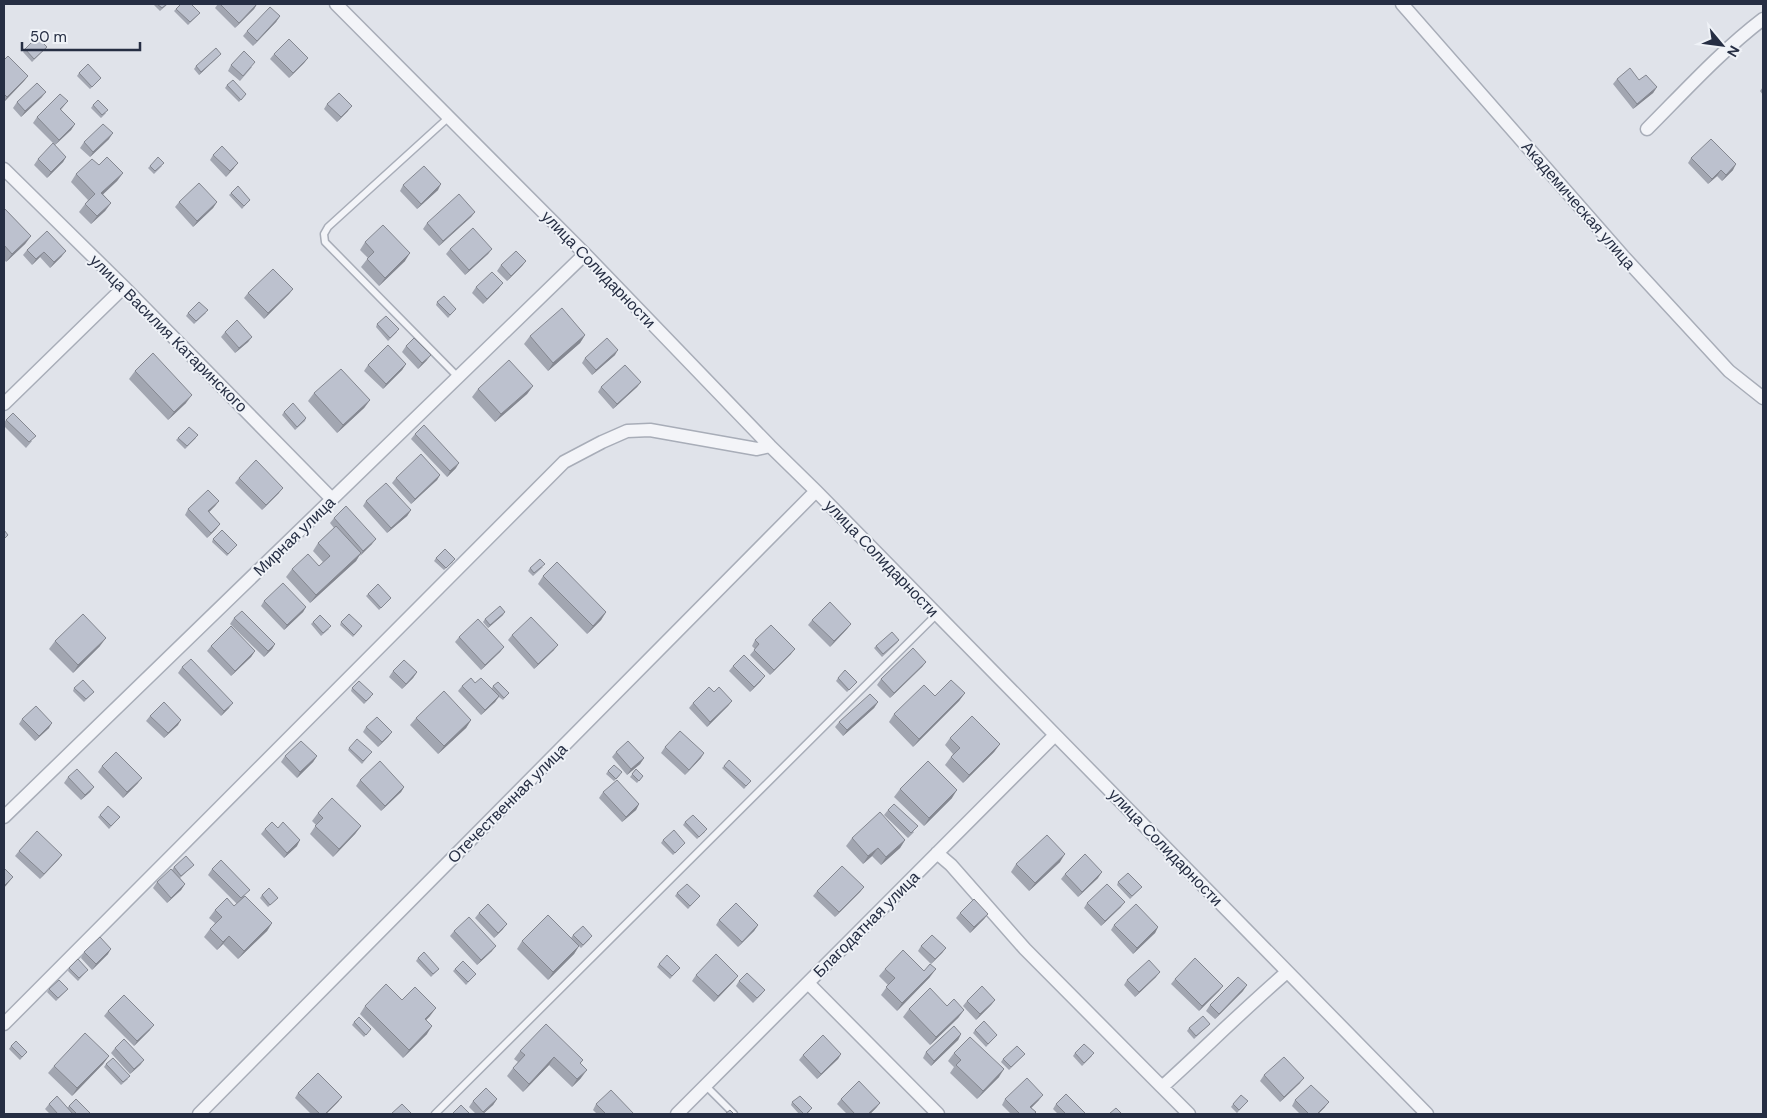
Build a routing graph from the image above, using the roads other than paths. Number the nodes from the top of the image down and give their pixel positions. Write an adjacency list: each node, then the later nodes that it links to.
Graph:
1 (336, 4): 4 (street, улица Солидарности)
2 (1402, 4): 10 (street, Академическая улица)
3 (1763, 19): 5 (street)
4 (449, 117): 7 (street, улица Солидарности); 9 (lane)
5 (1647, 129)
6 (4, 169): 8 (street, улица Василия Катаринского)
7 (585, 254): 9 (street, Мирная улица); 12 (street, улица Солидарности)
8 (124, 287): 11 (street); 14 (street, улица Василия Катаринского)
9 (458, 377): 14 (street, Мирная улица)
10 (1763, 398)
11 (4, 404)
12 (770, 446): 13 (street, улица Солидарности); 21 (street)
13 (816, 491): 15 (street, улица Солидарности); 24 (street, Отечественная улица)
14 (332, 499): 17 (street, Мирная улица)
15 (937, 614): 16 (street, улица Солидарности); 25 (lane)
16 (1055, 735): 18 (street, Благодатная улица); 19 (street, улица Солидарности)
17 (4, 817)
18 (938, 853): 20 (street, Благодатная улица); 23 (street)
19 (1287, 972): 23 (street); 30 (street, улица Солидарности)
20 (808, 983): 22 (street, Благодатная улица); 28 (street)
21 (4, 1024)
22 (706, 1086): 26 (street, Благодатная улица); 27 (lane)
23 (1162, 1087): 29 (street)
24 (199, 1114)
25 (435, 1114)
26 (677, 1114)
27 (734, 1114)
28 (938, 1114)
29 (1189, 1114)
30 (1427, 1114)

